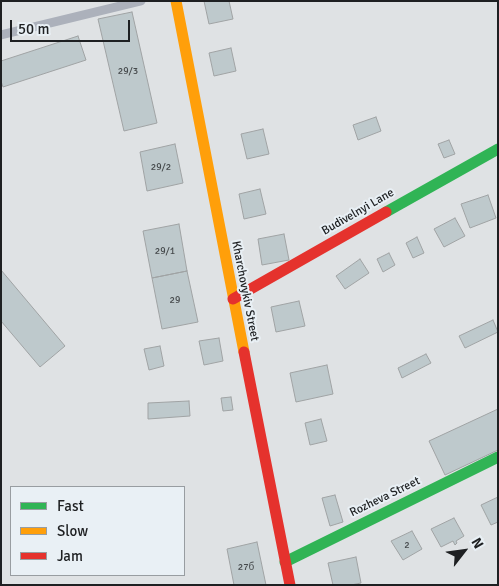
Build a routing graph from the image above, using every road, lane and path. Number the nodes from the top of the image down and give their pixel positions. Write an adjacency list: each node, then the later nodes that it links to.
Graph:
1 (141, 1): 3 (lane)
2 (176, 1): 5 (street, Kharchovykiv Street)
3 (1, 35)
4 (498, 148): 5 (street, Budivelnyi Lane)
5 (232, 299): 7 (street, Kharchovykiv Street)
6 (498, 457): 7 (street, Rozheva Street)
7 (285, 562): 8 (street, Kharchovykiv Street)
8 (290, 585)

